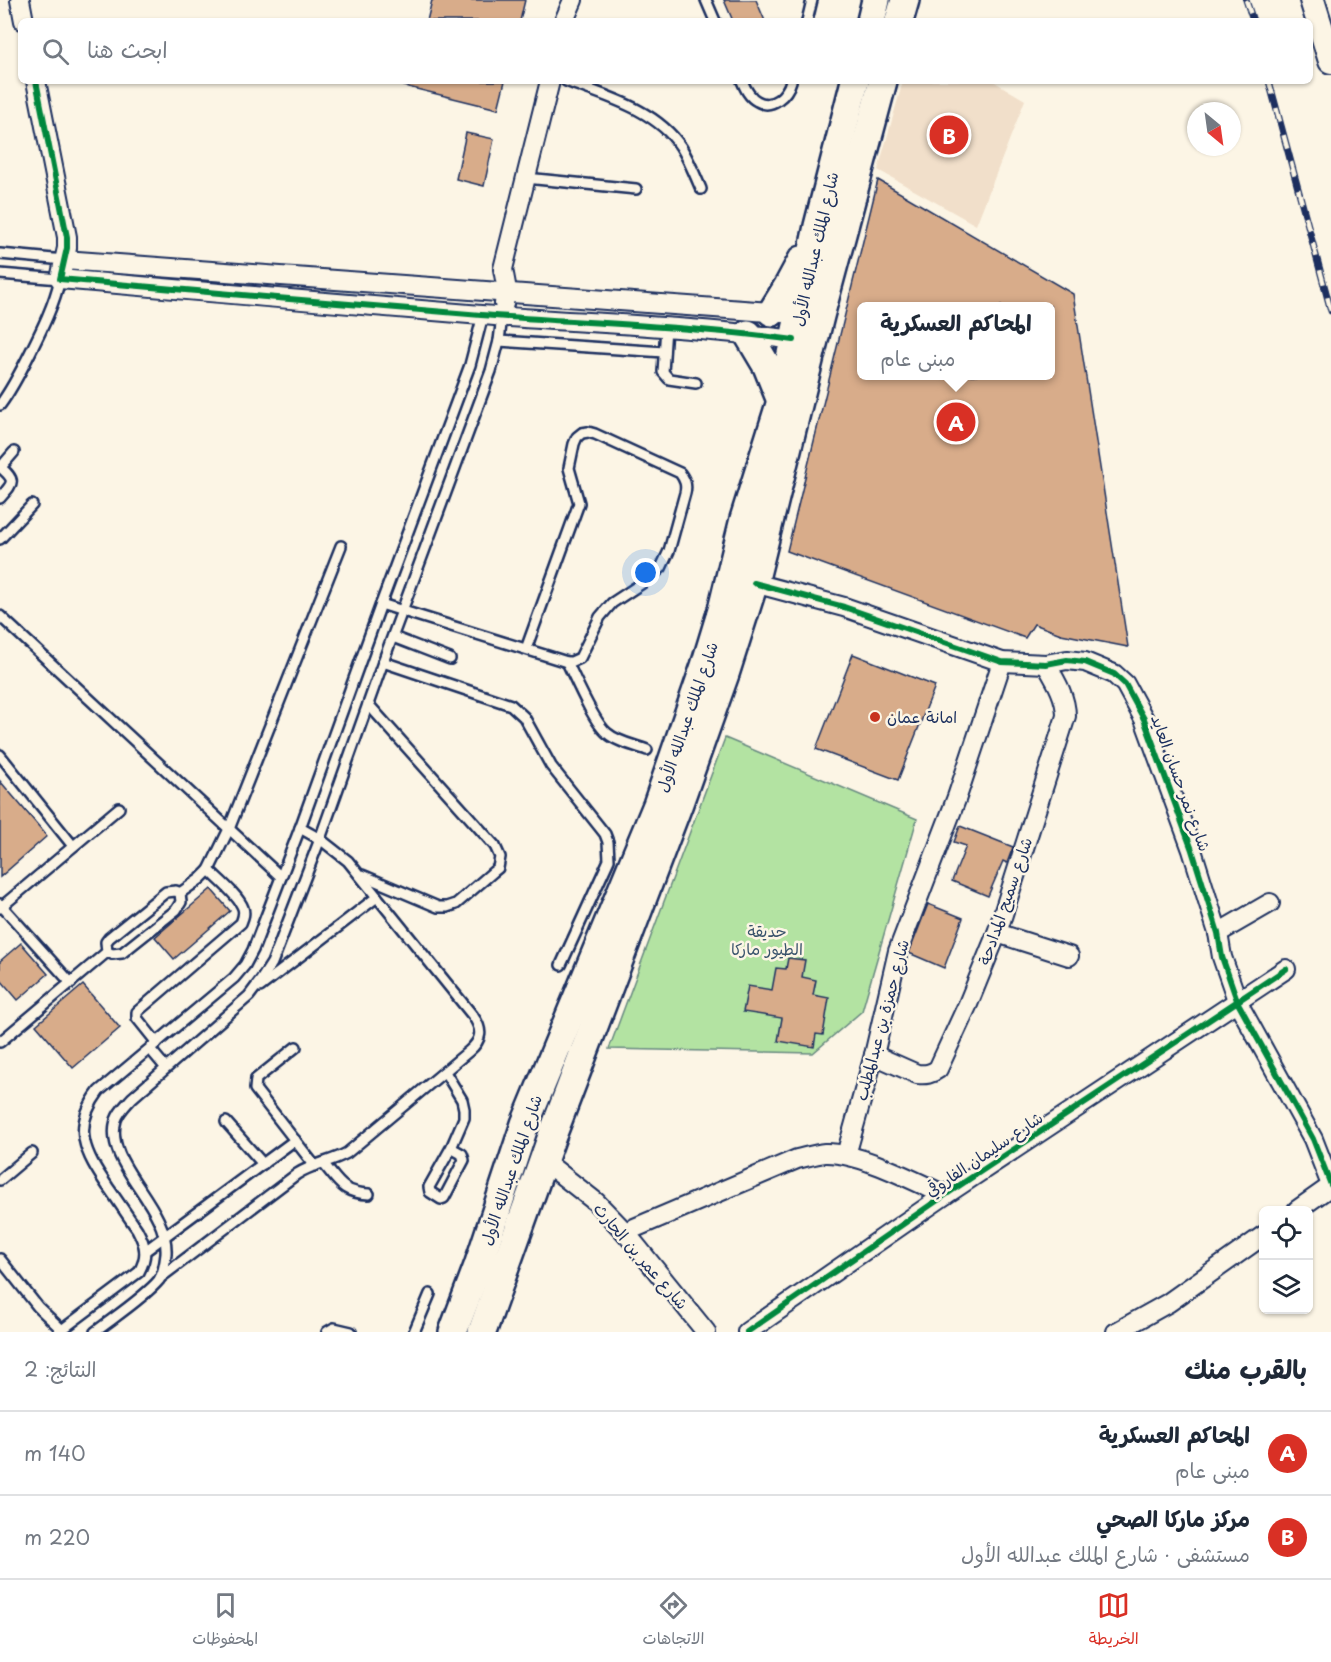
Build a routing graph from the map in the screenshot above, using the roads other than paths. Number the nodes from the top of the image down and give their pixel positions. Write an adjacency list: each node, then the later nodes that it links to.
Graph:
1 (20, 0): 8 (street)
2 (573, 0): 9 (street)
3 (706, 0): 10 (lane)
4 (812, 0): 11 (lane)
5 (876, 0): 12 (main road)
6 (905, 0): 13 (main road)
7 (1312, 0): 14 (street)
8 (23, 18)
9 (565, 18)
10 (714, 18)
11 (808, 18)
12 (872, 18)
13 (900, 18)
14 (1331, 61)
15 (37, 84): 29 (street)
16 (549, 84): 24 (street)
17 (573, 84): 23 (lane)
18 (596, 84): 23 (lane)
19 (744, 84): 20 (lane)
20 (790, 84)
21 (854, 84): 27 (main road, شارع الملك عبدالله الأول)
22 (882, 84): 40 (main road, شارع الملك عبدالله الأول)
23 (593, 92): 26 (lane)
24 (526, 177): 25 (lane); 30 (street)
25 (636, 189)
26 (701, 189)
27 (818, 226): 36 (main road); 40 (main road, شارع الملك عبدالله الأول)
28 (0, 254): 29 (lane)
29 (64, 260): 32 (street); 33 (street)
30 (503, 269): 33 (street); 34 (street)
31 (0, 274): 32 (lane)
32 (60, 279): 37 (street); 46 (lane)
33 (487, 292): 34 (street); 37 (street)
34 (506, 293): 35 (street); 38 (street)
35 (667, 305): 36 (street); 39 (street)
36 (772, 312): 40 (street)
37 (483, 315): 38 (street); 54 (lane)
38 (502, 316): 39 (street); 42 (lane)
39 (666, 327): 41 (street); 43 (lane)
40 (807, 328): 41 (street); 45 (main road, شارع الملك عبدالله الأول); 53 (main road, شارع الملك عبدالله الأول)
41 (748, 334): 45 (main road)
42 (499, 341): 43 (lane); 55 (lane)
43 (664, 352): 44 (lane)
44 (696, 383)
45 (781, 401): 120 (main road, شارع الملك عبدالله الأول)
46 (0, 405)
47 (14, 452): 48 (lane)
48 (0, 467): 49 (lane)
49 (0, 498)
50 (32, 505): 51 (lane)
51 (0, 539)
52 (341, 546): 69 (lane)
53 (753, 583): 62 (street, شارع نمر حسان العايد); 99 (main road, شارع الملك عبدالله الأول)
54 (381, 604): 55 (lane); 68 (lane)
55 (403, 611): 57 (lane); 58 (lane)
56 (0, 615): 69 (lane)
57 (393, 637): 59 (lane); 60 (lane)
58 (526, 649): 61 (lane); 61 (lane)
59 (450, 659)
60 (383, 662): 64 (lane); 83 (lane)
61 (567, 662): 65 (lane)
62 (1002, 662): 63 (street, شارع نمر حسان العايد); 91 (street, شارع حمزة بن عبدالمطلب)
63 (1046, 664): 79 (street, شارع سميح المدادحة); 80 (street, شارع نمر حسان العايد)
64 (368, 704): 70 (lane); 73 (lane)
65 (647, 750)
66 (0, 755): 71 (lane)
67 (119, 807): 71 (lane)
68 (300, 828): 70 (lane); 74 (lane)
69 (230, 829): 72 (lane); 74 (lane)
70 (320, 839): 73 (lane); 86 (lane)
71 (73, 846): 78 (lane)
72 (208, 870): 75 (lane); 89 (lane)
73 (360, 874): 76 (lane)
74 (281, 877): 89 (lane)
75 (180, 893): 81 (lane); 81 (lane)
76 (377, 897): 86 (lane); 93 (lane)
77 (1270, 903): 80 (street)
78 (1, 906): 85 (lane)
79 (998, 933): 82 (street); 91 (street, شارع سميح المدادحة)
80 (1218, 933): 87 (street, شارع نمر حسان العايد)
81 (107, 952): 85 (lane)
82 (1069, 956)
83 (561, 965)
84 (1286, 969): 87 (street, شارع سليمان الفاروقي)
85 (70, 983): 88 (lane)
86 (249, 996): 92 (lane)
87 (1239, 1003): 103 (street, شارع نمر حسان العايد); 105 (street, شارع سليمان الفاروقي)
88 (0, 1042)
89 (154, 1046): 92 (lane); 110 (lane)
90 (296, 1047): 95 (lane)
91 (874, 1055): 98 (street, شارع حمزة بن عبدالمطلب)
92 (166, 1068): 108 (lane)
93 (445, 1072): 96 (lane); 101 (lane)
94 (226, 1122): 100 (lane)
95 (295, 1140): 100 (lane); 101 (lane)
96 (451, 1148): 96 (lane)
97 (32, 1153): 102 (lane)
98 (846, 1155): 105 (street); 107 (street)
99 (544, 1161): 107 (street, شارع عمر بن الحارث); 121 (main road, شارع الملك عبدالله الأول)
100 (263, 1164): 108 (lane)
101 (319, 1164): 104 (lane); 112 (lane)
102 (0, 1179)
103 (1331, 1185): 106 (street)
104 (369, 1194)
105 (945, 1196): 123 (street, شارع سليمان الفاروقي)
106 (1302, 1206)
107 (625, 1232): 114 (street, شارع عمر بن الحارث)
108 (165, 1237): 110 (lane); 112 (lane)
109 (1259, 1237): 124 (street)
110 (145, 1251): 115 (lane)
111 (0, 1259): 115 (lane)
112 (160, 1278): 116 (lane)
113 (430, 1294): 119 (lane)
114 (689, 1324): 122 (street, شارع عمر بن الحارث)
115 (60, 1331)
116 (95, 1332)
117 (327, 1332): 118 (lane)
118 (351, 1332)
119 (414, 1332)
120 (453, 1332)
121 (482, 1332)
122 (705, 1332)
123 (747, 1332)
124 (1116, 1332)

